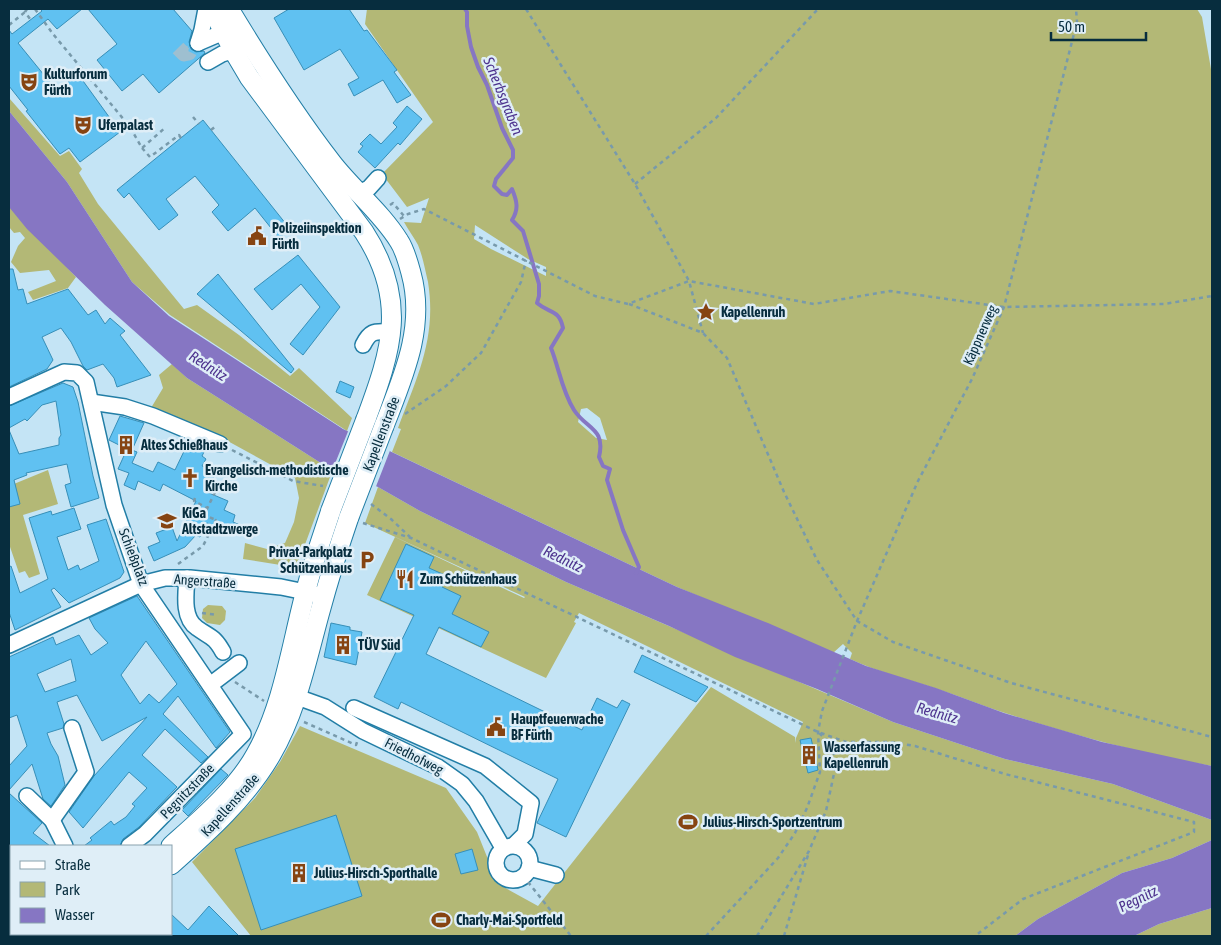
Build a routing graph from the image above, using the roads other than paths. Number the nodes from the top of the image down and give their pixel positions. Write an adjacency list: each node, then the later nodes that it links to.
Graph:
1 (206, 9): 4 (street)
2 (212, 9): 4 (main road, Kapellenstraße)
3 (229, 9): 4 (main road, Kapellenstraße)
4 (214, 42): 5 (main road, Kapellenstraße); 5 (street); 6 (main road, Kapellenstraße)
5 (233, 50): 6 (street); 9 (main road, Kapellenstraße)
6 (256, 51): 8 (main road, Kapellenstraße)
7 (378, 178): 8 (street)
8 (359, 193): 17 (main road, Kapellenstraße, bridge)
9 (392, 332): 10 (street); 16 (main road, Kapellenstraße, bridge)
10 (364, 344)
11 (9, 397): 12 (street, Schießplatz)
12 (91, 402): 13 (street); 15 (street, Schießplatz)
13 (220, 444)
14 (187, 578): 15 (street, Angerstraße); 16 (street, Angerstraße); 19 (street)
15 (142, 584): 18 (street, Angerstraße); 21 (street, Schießplatz)
16 (305, 592): 17 (street, Angerstraße); 22 (main road, Kapellenstraße)
17 (324, 596): 22 (main road, Kapellenstraße)
18 (10, 640)
19 (224, 652)
20 (239, 663): 21 (street)
21 (210, 684): 25 (street, Schießplatz)
22 (280, 696): 27 (street, Friedhofweg); 32 (main road, Kapellenstraße); 34 (main road, Kapellenstraße)
23 (354, 708): 26 (street)
24 (72, 728): 29 (street)
25 (243, 734): 31 (street, Pegnitzstraße)
26 (444, 748): 27 (street); 33 (street)
27 (436, 766): 33 (street, Friedhofweg)
28 (27, 796): 29 (street)
29 (52, 820): 30 (street)
30 (64, 845)
31 (130, 845)
32 (171, 845)
33 (508, 847): 35 (street, Friedhofweg); 35 (street)
34 (172, 864)
35 (527, 872): 36 (street)
36 (556, 875)

